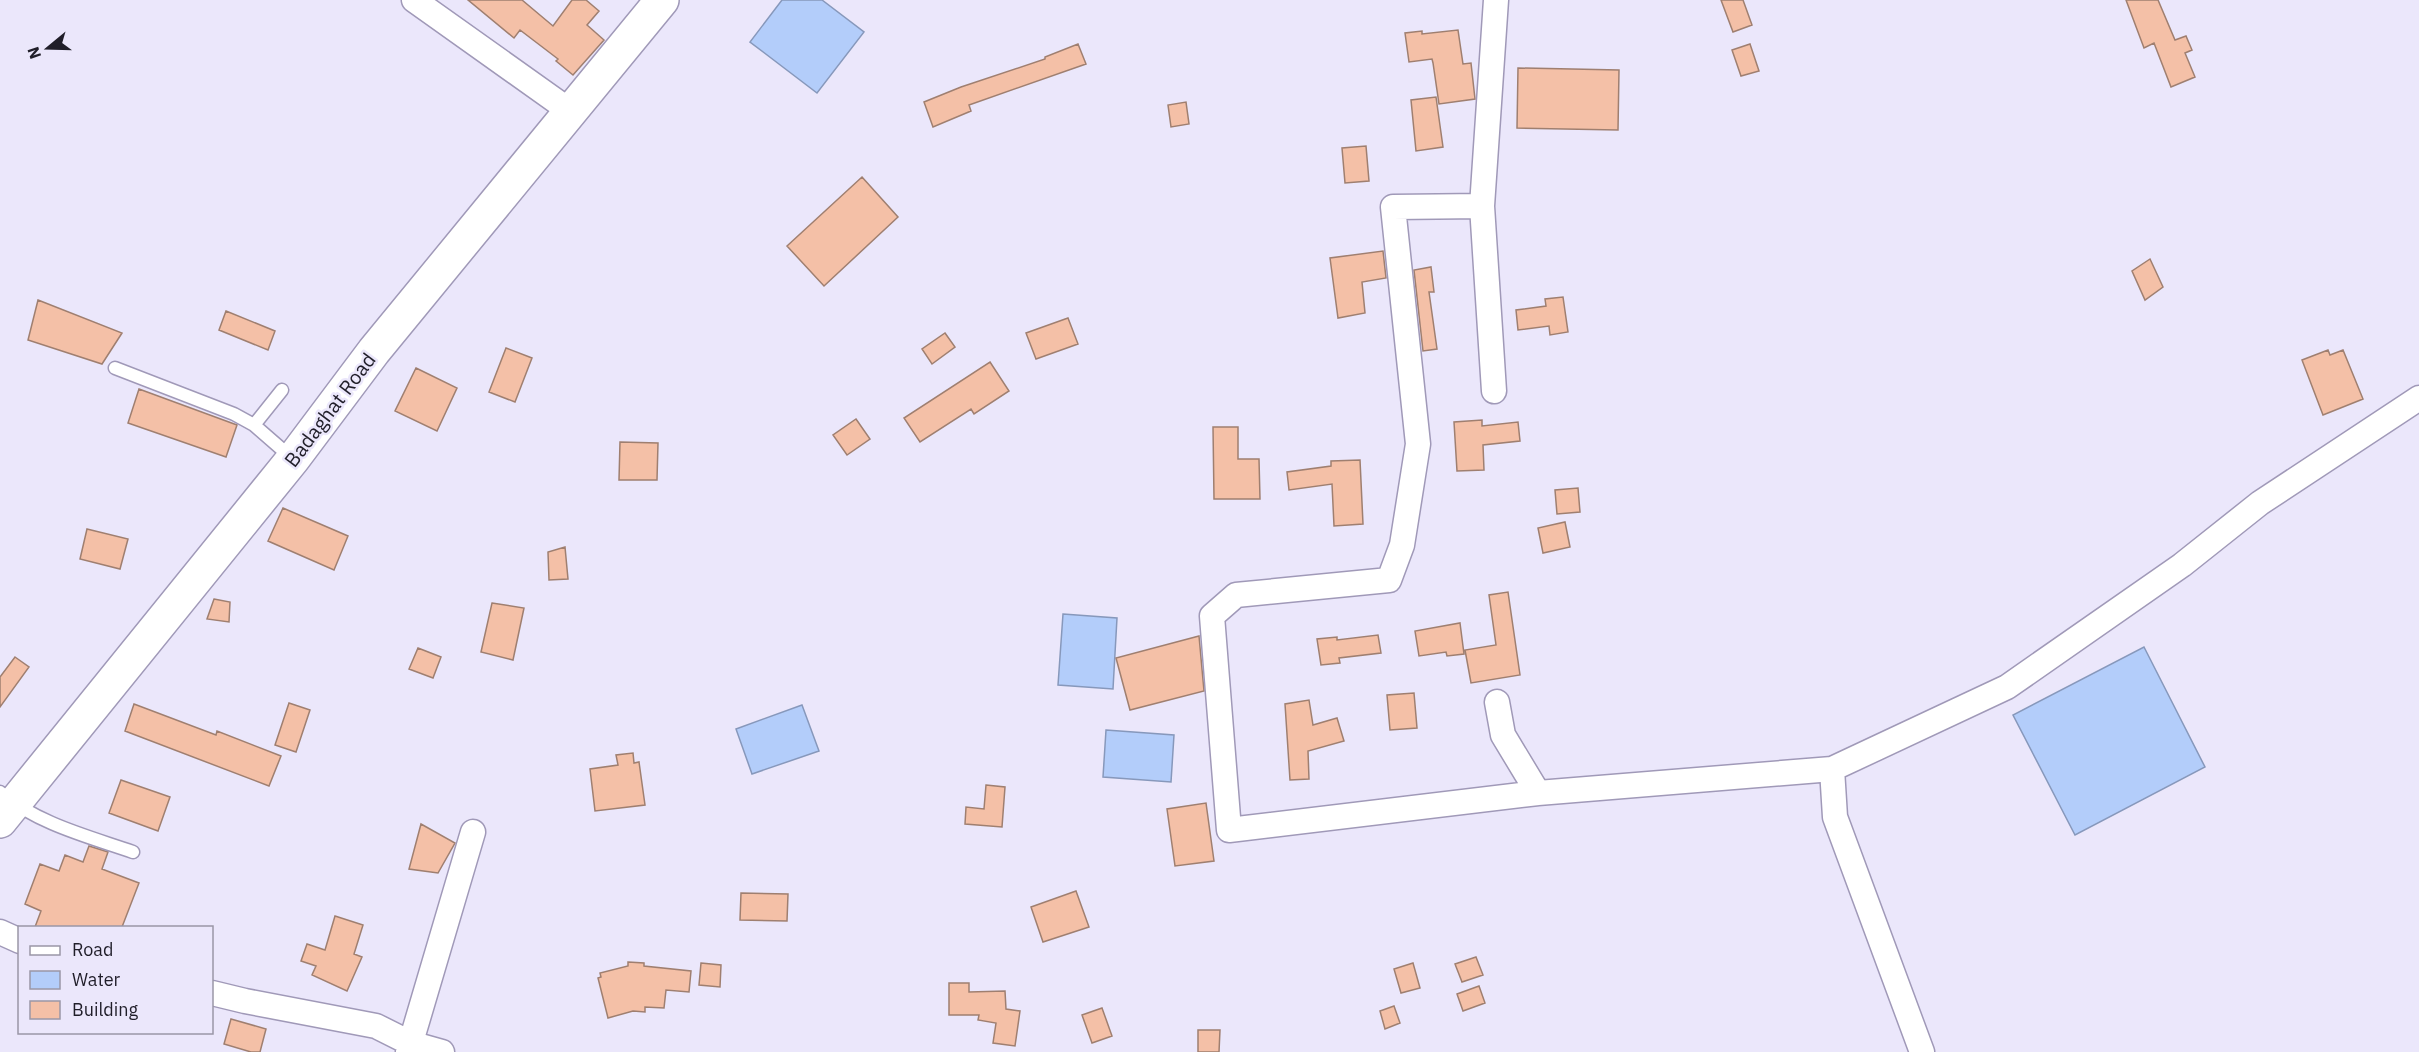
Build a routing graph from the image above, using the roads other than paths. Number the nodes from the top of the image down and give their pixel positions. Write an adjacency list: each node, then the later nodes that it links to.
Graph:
1 (414, 0): 4 (street)
2 (662, 0): 4 (main road, Badaghat Road)
3 (1496, 0): 5 (street)
4 (570, 111): 11 (main road, Badaghat Road)
5 (1482, 206): 8 (street); 14 (street)
6 (114, 368): 10 (lane)
7 (282, 390): 10 (lane)
8 (1494, 391)
9 (2419, 398): 13 (street)
10 (254, 425): 11 (lane)
11 (293, 459): 15 (main road, Badaghat Road)
12 (1497, 702): 14 (street)
13 (1832, 769): 14 (street); 23 (street)
14 (1538, 793)
15 (4, 805): 17 (lane)
16 (473, 832): 21 (street)
17 (133, 852)
18 (0, 932): 19 (street)
19 (18, 939)
20 (213, 993): 21 (street)
21 (409, 1048): 22 (street)
22 (442, 1052)
23 (1922, 1052)

